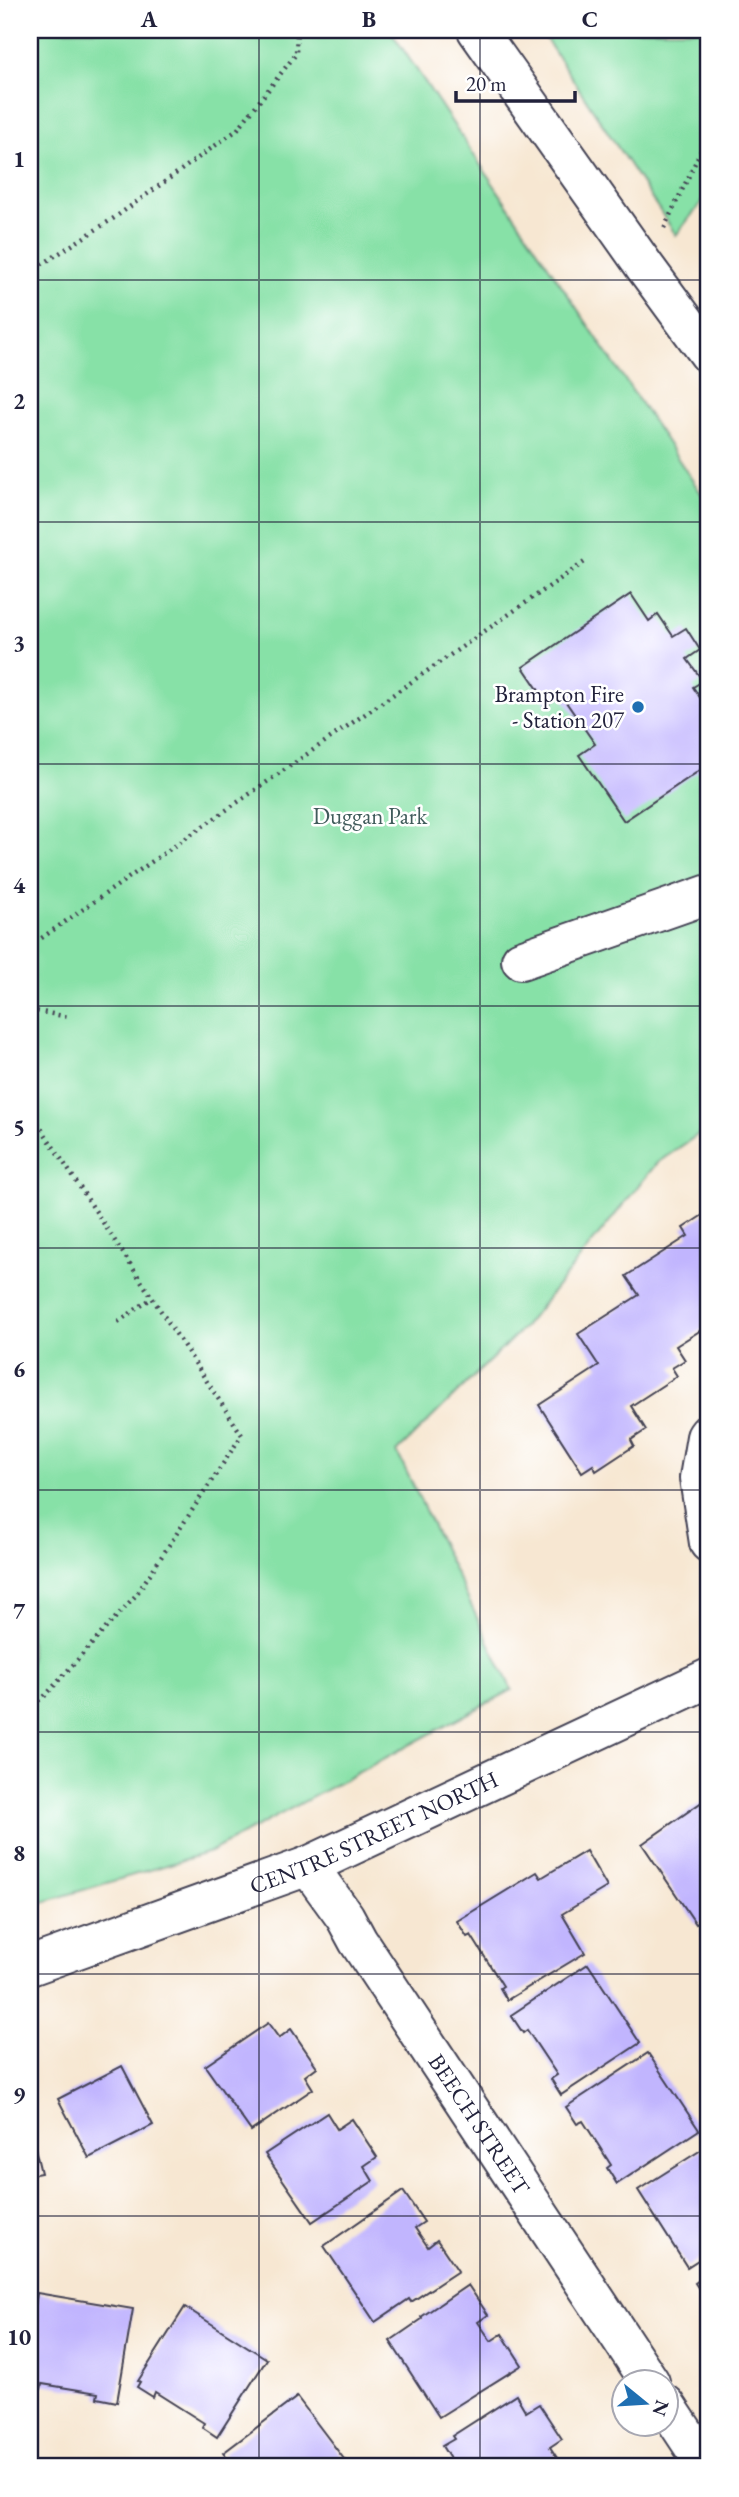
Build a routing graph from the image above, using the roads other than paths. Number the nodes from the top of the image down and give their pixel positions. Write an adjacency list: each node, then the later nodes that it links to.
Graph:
1 (477, 30): 2 (street)
2 (709, 354)
3 (709, 894): 4 (street)
4 (522, 960)
5 (709, 1433): 6 (street)
6 (709, 1543)
7 (709, 1678): 8 (street, CENTRE STREET NORTH)
8 (308, 1866): 9 (street, CENTRE STREET NORTH); 10 (street, BEECH STREET)
9 (30, 1966)
10 (641, 2368)
11 (680, 2426): 12 (street)
12 (707, 2467)

